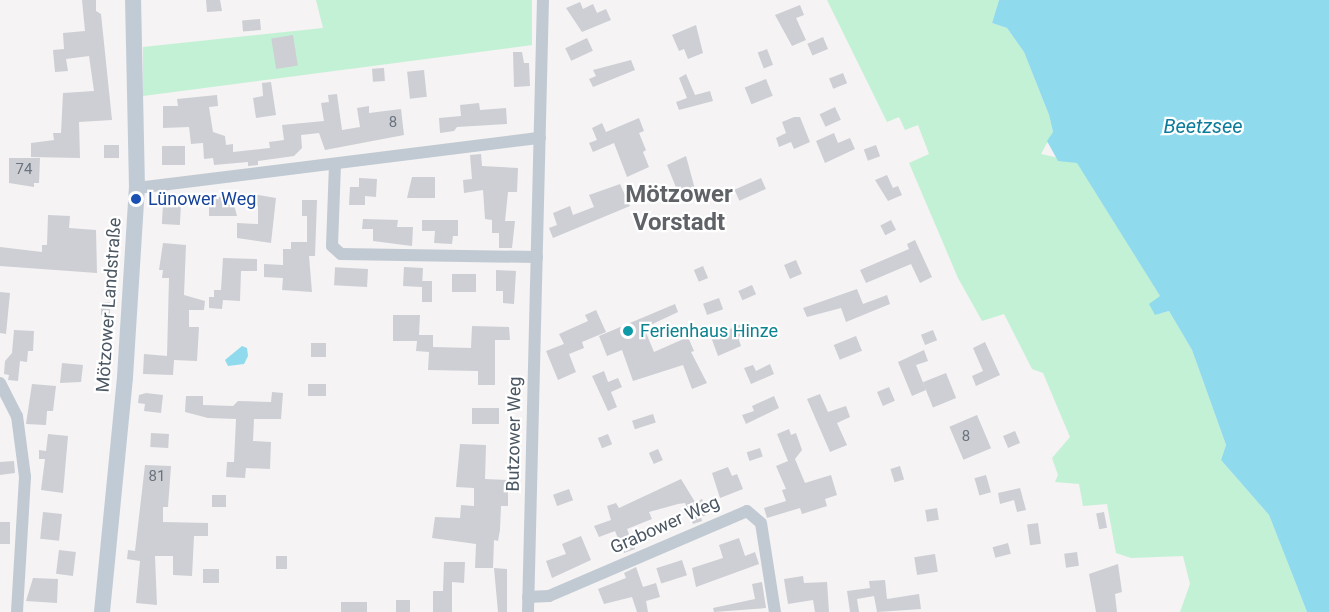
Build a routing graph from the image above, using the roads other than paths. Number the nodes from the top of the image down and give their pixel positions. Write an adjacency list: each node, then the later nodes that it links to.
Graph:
1 (133, 0): 5 (main road, Mötzower Landstraße)
2 (543, 0): 3 (street, Butzower Weg)
3 (540, 138): 4 (street); 6 (street, Butzower Weg)
4 (334, 164): 5 (street); 6 (street)
5 (137, 188): 10 (main road, Mötzower Landstraße)
6 (537, 257): 8 (street, Butzower Weg)
7 (0, 383): 9 (street)
8 (528, 597): 11 (street, Butzower Weg); 12 (street, Grabower Weg)
9 (17, 612)
10 (102, 612)
11 (528, 612)
12 (775, 612)

